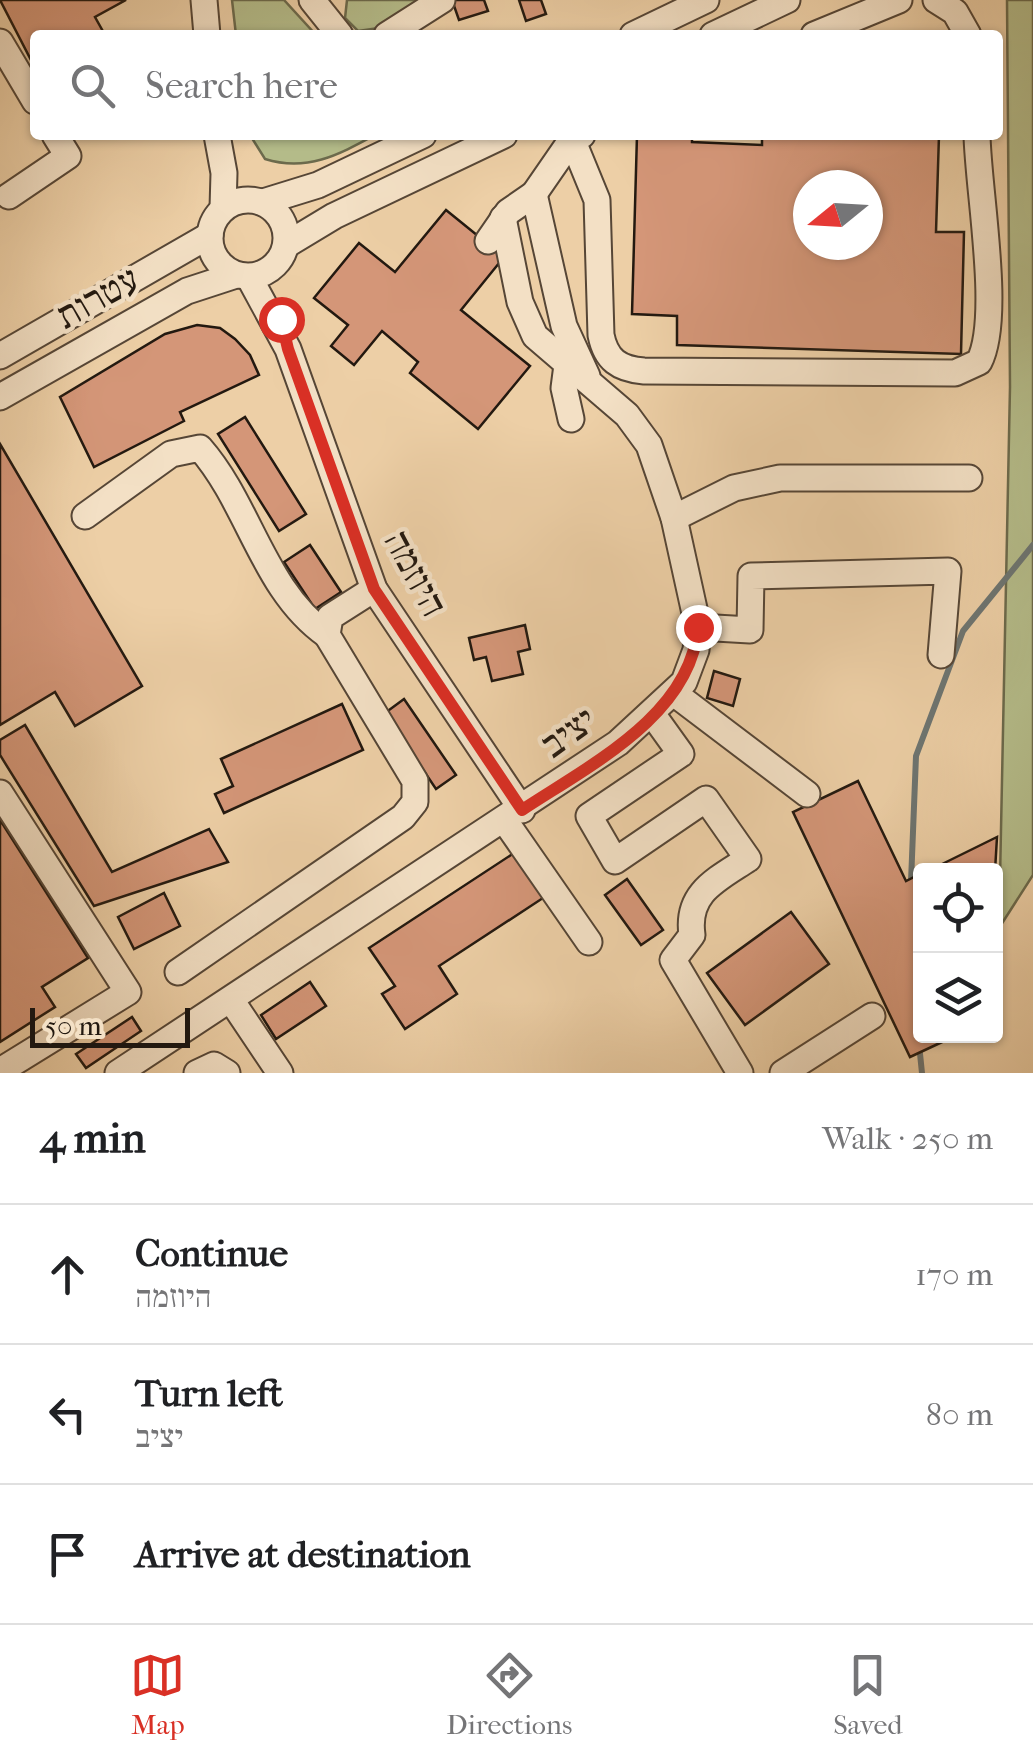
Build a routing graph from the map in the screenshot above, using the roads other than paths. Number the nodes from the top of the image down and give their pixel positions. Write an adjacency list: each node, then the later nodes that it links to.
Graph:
1 (204, 0): 8 (street)
2 (312, 0): 9 (street)
3 (442, 0): 10 (street)
4 (706, 0): 11 (street)
5 (787, 0): 12 (street)
6 (898, 0): 13 (street)
7 (936, 0): 14 (street)
8 (207, 30)
9 (336, 30)
10 (394, 30)
11 (643, 30)
12 (724, 30)
13 (826, 30)
14 (965, 30)
15 (0, 42): 16 (street)
16 (30, 93)
17 (58, 140): 25 (street)
18 (412, 140): 26 (street)
19 (494, 140): 31 (street)
20 (575, 140): 24 (street)
21 (578, 140): 22 (street)
22 (977, 140)
23 (220, 144): 26 (street); 27 (street)
24 (534, 194): 28 (street); 35 (street)
25 (9, 196)
26 (257, 201): 27 (street); 31 (street)
27 (223, 208): 29 (street)
28 (503, 218): 30 (street); 35 (street)
29 (210, 235): 32 (street); 34 (street, עטרות)
30 (488, 241)
31 (281, 255): 32 (street); 33 (street, היוזמה)
32 (242, 276): 33 (street, היוזמה); 36 (street, עטרות)
33 (288, 349): 41 (street, היוזמה)
34 (0, 356)
35 (570, 360): 37 (street); 40 (street, יציב)
36 (0, 398)
37 (571, 419)
38 (969, 478): 40 (street)
39 (85, 516): 43 (street)
40 (674, 518): 42 (street, יציב)
41 (374, 589): 43 (street); 49 (street, היוזמה)
42 (698, 627): 44 (street); 45 (street, יציב)
43 (327, 635): 51 (street)
44 (942, 655)
45 (675, 694): 46 (street, יציב); 48 (street)
46 (653, 715): 49 (street, יציב); 59 (street)
47 (0, 792): 54 (street)
48 (807, 794)
49 (514, 815): 50 (street, היוזמה); 52 (street, יציב)
50 (588, 942)
51 (178, 972)
52 (231, 1000): 55 (street, יציב); 58 (street)
53 (872, 1016): 60 (street)
54 (0, 1071)
55 (118, 1073)
56 (197, 1073): 57 (street)
57 (227, 1073)
58 (280, 1073)
59 (740, 1073)
60 (783, 1073)

